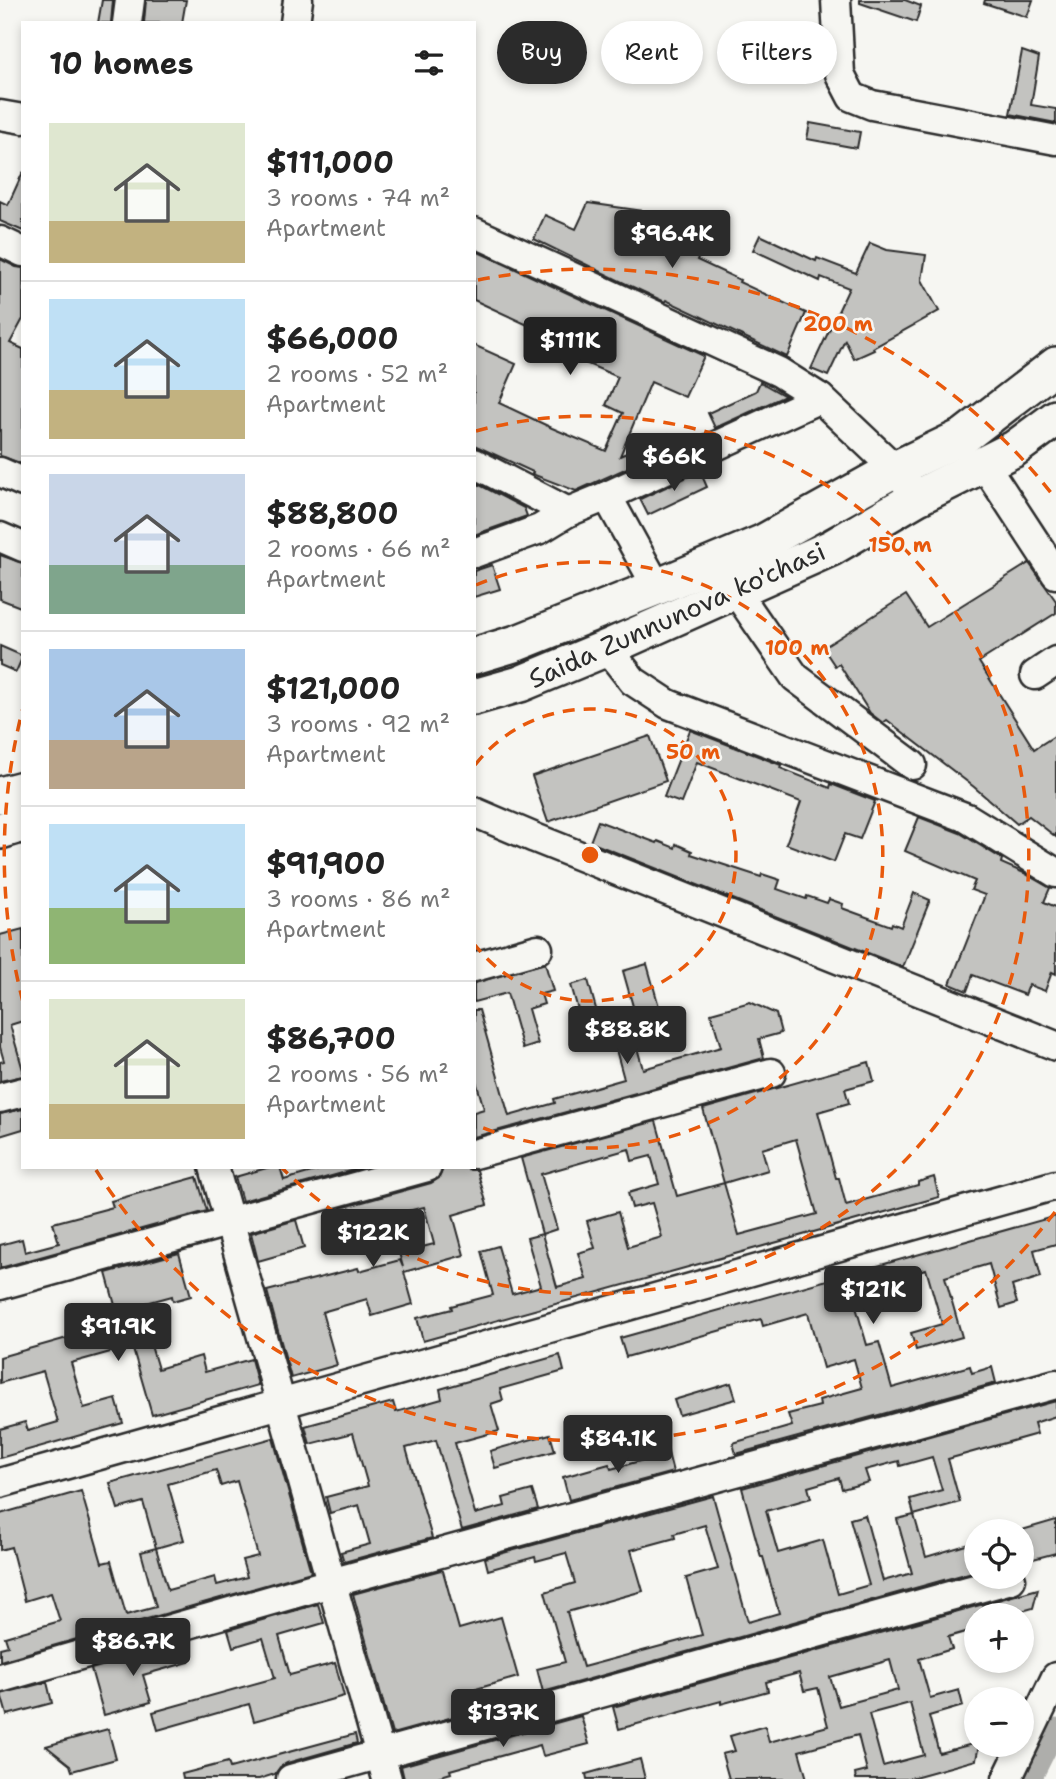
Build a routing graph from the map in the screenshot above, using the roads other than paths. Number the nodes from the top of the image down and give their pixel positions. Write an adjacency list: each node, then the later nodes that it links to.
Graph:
1 (130, 0): 4 (street)
2 (298, 0): 5 (street)
3 (836, 0): 8 (street)
4 (127, 21)
5 (295, 21)
6 (0, 115): 7 (street)
7 (21, 119)
8 (1056, 140)
9 (476, 233): 13 (street)
10 (0, 241): 11 (street)
11 (21, 251)
12 (1056, 365): 14 (main road, Saida Zunnunova ko'chasi)
13 (820, 398): 18 (street); 21 (street)
14 (989, 417): 16 (main road); 18 (main road, Saida Zunnunova ko'chasi)
15 (1056, 418): 16 (main road, Saida Zunnunova ko'chasi)
16 (999, 457): 22 (main road, Saida Zunnunova ko'chasi); 27 (street)
17 (476, 464): 23 (street)
18 (895, 469): 22 (street); 28 (main road, Saida Zunnunova ko'chasi)
19 (0, 472): 20 (street)
20 (21, 481)
21 (607, 496): 23 (street); 28 (street)
22 (918, 497): 29 (main road, Saida Zunnunova ko'chasi)
23 (568, 512): 26 (street)
24 (0, 537): 25 (street)
25 (21, 546)
26 (476, 552)
27 (1056, 574)
28 (657, 587): 30 (main road, Saida Zunnunova ko'chasi)
29 (736, 590): 31 (main road, Saida Zunnunova ko'chasi); 35 (street)
30 (517, 643): 32 (main road, Saida Zunnunova ko'chasi); 33 (main road)
31 (607, 648): 33 (main road, Saida Zunnunova ko'chasi); 39 (street)
32 (476, 655)
33 (534, 678): 34 (main road, Saida Zunnunova ko'chasi)
34 (476, 697)
35 (912, 765)
36 (476, 813): 42 (street)
37 (21, 825): 38 (main road)
38 (0, 831)
39 (1056, 873)
40 (538, 949): 41 (street)
41 (476, 966)
42 (1056, 1046)
43 (771, 1073): 46 (street)
44 (21, 1093): 45 (street)
45 (0, 1098)
46 (476, 1153)
47 (215, 1169): 50 (street)
48 (420, 1169): 50 (street)
49 (1056, 1185): 53 (street)
50 (229, 1221): 51 (street); 53 (street)
51 (0, 1285)
52 (1056, 1384): 55 (street)
53 (280, 1403): 54 (street); 55 (street)
54 (0, 1483)
55 (331, 1583): 58 (street); 59 (street)
56 (978, 1589): 59 (street)
57 (1056, 1677): 61 (street)
58 (0, 1678)
59 (383, 1766): 60 (street)
60 (291, 1779)
61 (1007, 1779)

